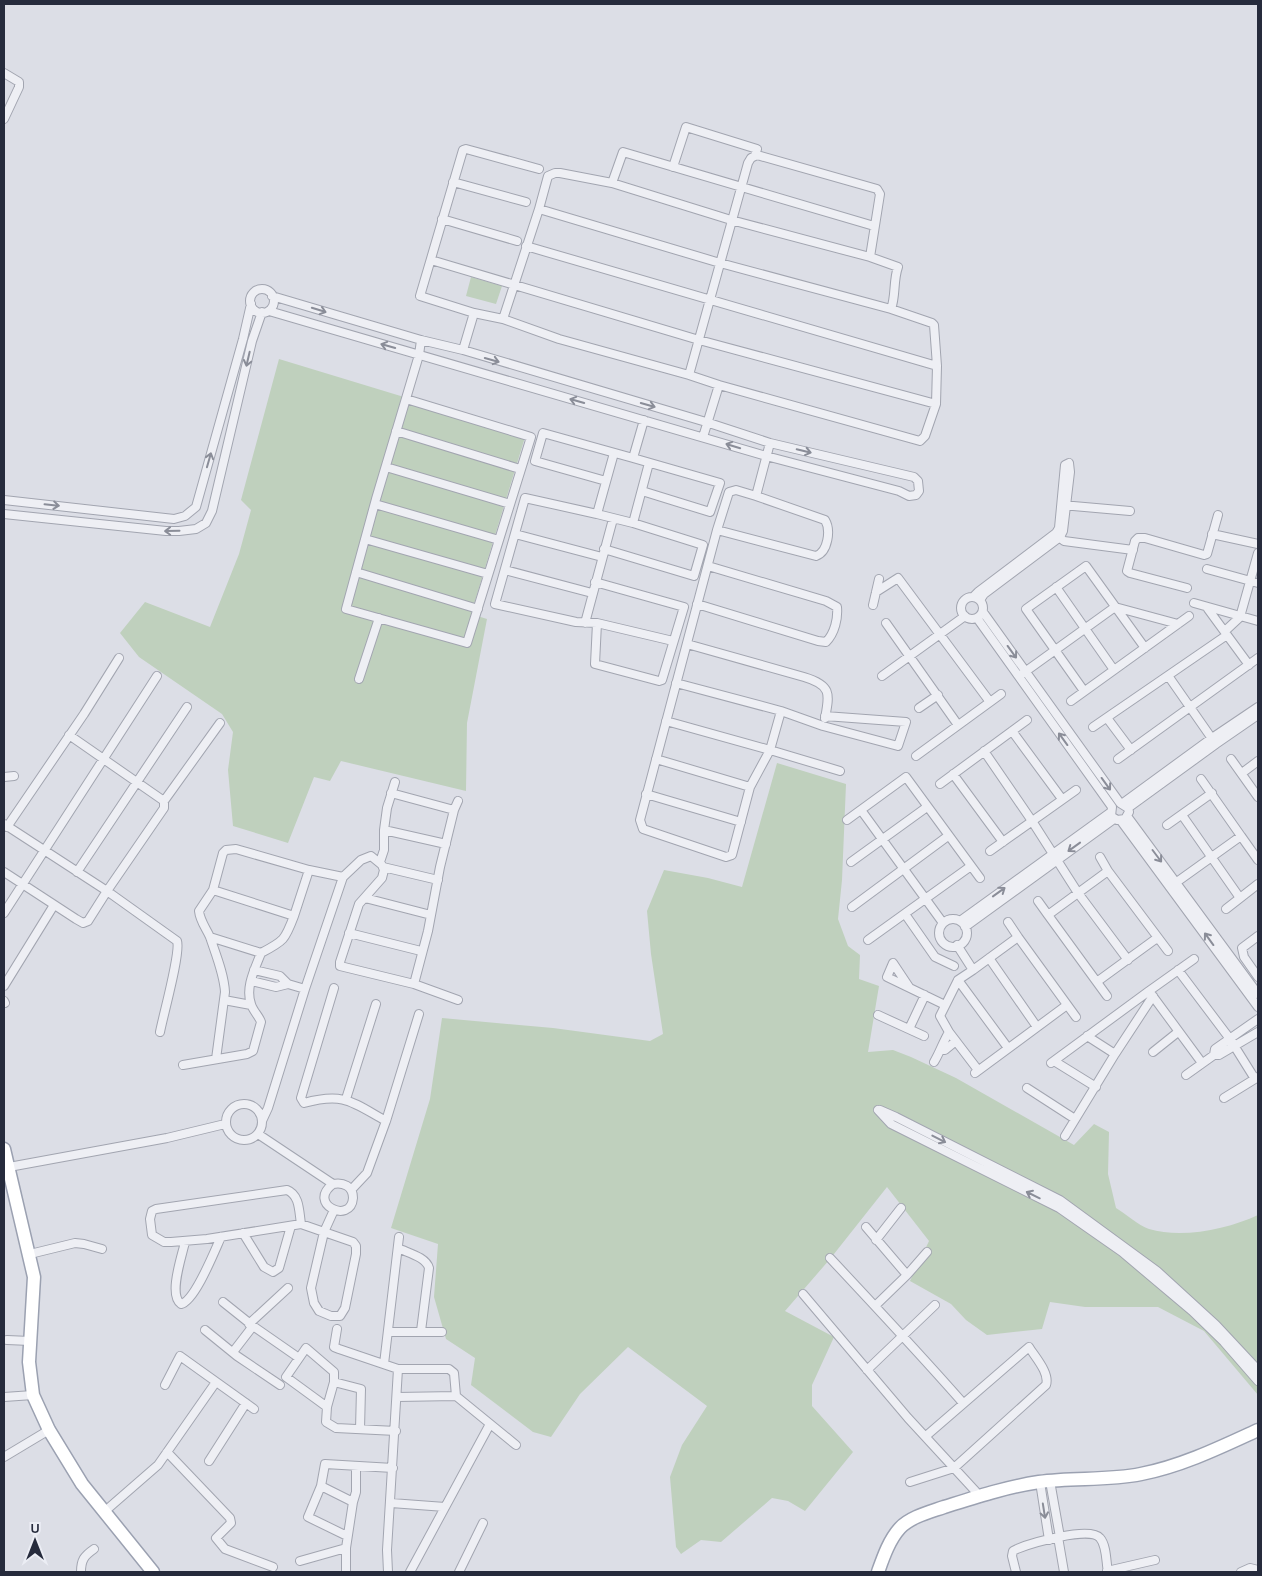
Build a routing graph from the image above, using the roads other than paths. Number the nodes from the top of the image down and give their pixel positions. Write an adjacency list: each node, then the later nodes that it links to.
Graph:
1 (4, 73): 2 (street)
2 (4, 119)
3 (755, 156): 4 (street); 8 (street); 13 (street)
4 (673, 167): 7 (street); 8 (street)
5 (539, 169): 6 (street)
6 (453, 182): 9 (street); 11 (street)
7 (612, 183): 10 (street); 12 (street)
8 (741, 187): 12 (street); 13 (street)
9 (526, 202)
10 (539, 208): 15 (street); 18 (street)
11 (442, 219): 14 (street); 17 (street)
12 (731, 220): 16 (street); 18 (street)
13 (874, 226): 16 (street)
14 (517, 241)
15 (526, 246): 19 (street); 21 (street)
16 (870, 257): 23 (street)
17 (431, 260): 19 (street); 25 (street)
18 (720, 263): 21 (street); 23 (street)
19 (514, 285): 26 (street); 28 (street)
20 (272, 296): 22 (street); 24 (street); 27 (street, one-way to 27)
21 (710, 300): 28 (street); 31 (street)
22 (251, 304): 24 (street); 51 (street, one-way to 22)
23 (891, 310): 31 (street)
24 (265, 312): 30 (street, one-way to 24); 55 (street, one-way to 55)
25 (474, 313): 26 (street); 29 (street)
26 (502, 319): 33 (street)
27 (421, 340): 29 (street); 30 (street)
28 (699, 340): 33 (street); 36 (street)
29 (467, 352): 32 (street); 38 (street, one-way to 38)
30 (419, 355): 32 (street); 35 (street)
31 (937, 366): 36 (street)
32 (468, 368): 37 (street, one-way to 32)
33 (689, 375): 34 (street)
34 (719, 385): 36 (street); 38 (street)
35 (406, 399): 39 (street); 47 (street)
36 (936, 404)
37 (644, 420): 40 (street); 44 (street)
38 (706, 422): 40 (street); 41 (street)
39 (396, 431): 46 (street); 47 (street)
40 (703, 437): 43 (street, one-way to 40)
41 (770, 443): 43 (street); 43 (street, one-way to 43)
42 (614, 453): 44 (street); 48 (street); 48 (street)
43 (766, 456): 50 (street)
44 (633, 458): 45 (street)
45 (649, 462): 49 (street); 49 (street)
46 (386, 467): 52 (street); 53 (street)
47 (520, 469): 53 (street)
48 (606, 481): 56 (street)
49 (642, 491): 59 (street)
50 (756, 496): 60 (street); 60 (street)
51 (4, 500)
52 (374, 504): 64 (street); 65 (street)
53 (510, 504): 65 (street)
54 (1130, 511): 63 (street)
55 (4, 514)
56 (597, 514): 58 (street); 61 (street)
57 (1218, 515): 62 (street)
58 (613, 519): 59 (street); 68 (street)
59 (633, 523): 68 (street)
60 (717, 530): 70 (street)
61 (515, 534): 68 (street); 72 (street)
62 (1212, 534): 66 (street); 67 (street)
63 (1058, 535): 67 (street); 82 (street)
64 (365, 539): 73 (street); 74 (street)
65 (499, 540): 74 (street)
66 (1258, 542)
67 (1133, 550): 79 (street)
68 (603, 553): 76 (street)
69 (1258, 553): 77 (street)
70 (708, 566): 84 (street); 84 (street)
71 (1206, 569): 77 (street)
72 (505, 570): 81 (street); 96 (street)
73 (356, 572): 87 (street); 93 (street)
74 (488, 574): 87 (street)
75 (879, 579): 80 (street)
76 (595, 582): 81 (street); 103 (street)
77 (1254, 582): 92 (street)
78 (1056, 588): 86 (street); 100 (street); 106 (street)
79 (1187, 588)
80 (876, 592): 85 (street); 102 (street)
81 (592, 593): 96 (street)
82 (976, 599): 89 (street); 90 (street)
83 (1194, 603): 88 (street)
84 (697, 604): 104 (street)
85 (874, 606)
86 (1115, 607): 99 (street); 100 (street); 105 (street)
87 (478, 609): 93 (street)
88 (1208, 609): 92 (street); 101 (street)
89 (983, 612): 94 (street); 112 (street, one-way to 112)
90 (964, 616): 94 (street); 102 (street)
91 (1189, 616): 99 (street)
92 (1240, 617): 95 (street); 101 (street)
93 (379, 618): 117 (street)
94 (977, 618): 115 (street)
95 (1258, 622)
96 (585, 623): 97 (street)
97 (597, 623): 103 (street); 103 (street)
98 (886, 623): 107 (street)
99 (1178, 624): 105 (street)
100 (1085, 629): 106 (street); 111 (street)
101 (1226, 633): 110 (street); 116 (street)
102 (940, 634): 107 (street); 123 (street)
103 (673, 641)
104 (687, 644): 118 (street); 130 (street)
105 (1145, 648): 111 (street)
106 (1055, 650): 112 (street); 119 (street)
107 (909, 656): 114 (street); 121 (street)
108 (119, 658): 139 (street)
109 (1258, 658): 110 (street)
110 (1249, 665): 125 (street)
111 (1114, 670): 119 (street)
112 (1026, 671): 115 (street); 171 (street, one-way to 171)
113 (157, 676): 148 (street)
114 (882, 676)
115 (1019, 676): 171 (street, one-way to 115)
116 (1169, 677): 125 (street); 131 (street)
117 (359, 679)
118 (676, 683): 128 (street); 133 (street)
119 (1084, 691): 122 (street)
120 (1001, 694): 123 (street)
121 (938, 695): 127 (street); 135 (street)
122 (1071, 701)
123 (990, 702): 135 (street)
124 (187, 706): 156 (street)
125 (1191, 707): 140 (street); 142 (street)
126 (1258, 707): 140 (street)
127 (919, 708)
128 (781, 711): 136 (street); 141 (street)
129 (1258, 715): 140 (street)
130 (825, 716): 136 (street); 136 (street)
131 (1107, 718): 137 (street); 142 (street)
132 (1026, 720): 138 (street)
133 (666, 721): 141 (street); 145 (street)
134 (220, 723): 166 (street)
135 (958, 725): 144 (street)
136 (823, 726)
137 (1094, 727)
138 (1012, 730): 143 (street); 165 (street)
139 (70, 735): 148 (street); 177 (street)
140 (1214, 741): 171 (street)
141 (770, 750): 150 (street); 159 (street)
142 (1131, 750): 146 (street)
143 (984, 751): 152 (street); 174 (street)
144 (916, 756)
145 (656, 759): 159 (street); 163 (street)
146 (1118, 759)
147 (1231, 759): 151 (street)
148 (103, 760): 156 (street); 185 (street)
149 (1258, 761): 151 (street)
150 (840, 772)
151 (1242, 773): 164 (street)
152 (953, 774): 158 (street); 182 (street)
153 (14, 776): 154 (street)
154 (4, 777)
155 (1202, 779): 162 (street)
156 (138, 782): 166 (street); 197 (street)
157 (395, 782): 161 (street)
158 (940, 784)
159 (750, 787): 175 (street)
160 (1076, 790): 165 (street)
161 (391, 793): 169 (street); 178 (street)
162 (1212, 793): 172 (street); 180 (street)
163 (646, 794): 175 (street); 175 (street)
164 (1258, 797)
165 (1062, 799): 174 (street)
166 (164, 801): 205 (street)
167 (458, 801): 169 (street)
168 (927, 808): 170 (street); 179 (street); 181 (street)
169 (454, 810): 183 (street)
170 (861, 810): 173 (street); 181 (street)
171 (1119, 811): 186 (street); 202 (street)
172 (1182, 815): 176 (street); 188 (street)
173 (847, 820)
174 (1032, 821): 182 (street); 186 (street)
175 (741, 822)
176 (1167, 825)
177 (6, 826): 185 (street)
178 (384, 830): 183 (street); 191 (street)
179 (948, 836): 192 (street); 193 (street)
180 (1241, 836): 188 (street); 189 (street)
181 (883, 839): 190 (street); 193 (street)
182 (1002, 842): 184 (street)
183 (446, 844): 200 (street)
184 (990, 851)
185 (44, 852): 197 (street); 201 (street)
186 (1055, 856): 206 (street); 221 (street)
187 (1100, 857): 195 (street)
188 (1211, 857): 202 (street); 208 (street)
189 (1258, 860)
190 (851, 862)
191 (382, 865): 198 (street); 200 (street); 207 (street)
192 (971, 866): 199 (street); 209 (street)
193 (904, 868): 209 (street); 212 (street)
194 (310, 870): 198 (street); 204 (street); 218 (street)
195 (1108, 871): 206 (street); 226 (street)
196 (4, 872): 201 (street)
197 (77, 872): 205 (street)
198 (343, 877): 246 (street)
199 (980, 878)
200 (438, 880): 216 (street)
201 (22, 884): 211 (street); 214 (street)
202 (1173, 884): 250 (street); 259 (street, one-way to 202)
203 (1258, 884): 208 (street)
204 (213, 890): 218 (street); 224 (street)
205 (106, 891): 211 (street); 268 (street)
206 (1078, 893): 217 (street); 234 (street)
207 (365, 898): 216 (street); 222 (street)
208 (1240, 898): 213 (street)
209 (926, 899): 215 (street); 220 (street)
210 (1038, 901): 217 (street)
211 (54, 905): 245 (street)
212 (852, 907)
213 (1226, 909)
214 (4, 914)
215 (904, 914): 227 (street); 235 (street)
216 (431, 915): 229 (street)
217 (1048, 915): 242 (street)
218 (294, 916): 231 (street)
219 (1008, 922): 225 (street)
220 (943, 923): 221 (street); 228 (street)
221 (963, 924): 228 (street)
222 (349, 933): 229 (street); 244 (street)
223 (1258, 936): 239 (street)
224 (210, 937): 231 (street); 253 (street)
225 (1018, 937): 232 (street); 258 (street)
226 (1157, 938): 230 (street); 234 (street)
227 (868, 940)
228 (957, 945): 237 (street)
229 (421, 951): 244 (street)
230 (1168, 952)
231 (261, 953): 236 (street)
232 (989, 958): 237 (street); 266 (street)
233 (1194, 959): 238 (street)
234 (1128, 960): 242 (street)
235 (954, 966)
236 (254, 970): 241 (street); 243 (street)
237 (973, 970): 240 (street)
238 (1178, 970): 249 (street); 275 (street)
239 (1258, 977)
240 (958, 980): 256 (street); 276 (street)
241 (251, 981): 243 (street); 257 (street)
242 (1098, 981): 252 (street)
243 (288, 984): 246 (street)
244 (414, 984): 254 (street)
245 (4, 986)
246 (305, 988): 291 (street)
247 (334, 988): 289 (street)
248 (909, 988): 251 (street)
249 (1151, 994): 260 (street); 265 (street); 270 (street)
250 (1258, 994)
251 (925, 995): 256 (street); 267 (street)
252 (1107, 996)
253 (224, 1000): 257 (street); 280 (street)
254 (458, 1000)
255 (376, 1004): 289 (street)
256 (945, 1004): 269 (street)
257 (251, 1005): 280 (street)
258 (1067, 1006): 263 (street); 266 (street)
259 (1258, 1007)
260 (1121, 1011): 265 (street); 273 (street)
261 (419, 1014): 292 (street)
262 (878, 1015): 267 (street)
263 (1076, 1017)
264 (1258, 1019): 275 (street)
265 (1135, 1022): 279 (street)
266 (1037, 1027): 276 (street)
267 (909, 1030): 272 (street)
268 (160, 1032)
269 (949, 1032): 274 (street); 277 (street)
270 (1178, 1032): 278 (street); 282 (street)
271 (1258, 1032): 275 (street)
272 (924, 1036)
273 (1087, 1036): 279 (street); 286 (street)
274 (956, 1041): 276 (street); 277 (street)
275 (1232, 1042): 282 (street); 285 (street)
276 (1008, 1048)
277 (941, 1050): 281 (street)
278 (1153, 1052)
279 (1115, 1054): 286 (street)
280 (216, 1059): 283 (street)
281 (934, 1062)
282 (1202, 1063): 284 (street)
283 (183, 1065)
284 (1186, 1075)
285 (1257, 1078): 288 (street)
286 (1096, 1087): 290 (street)
287 (1028, 1088): 290 (street)
288 (1224, 1098)
289 (346, 1099): 292 (street)
290 (1075, 1119): 295 (street)
291 (262, 1121): 293 (street); 294 (street)
292 (386, 1121): 299 (street)
293 (225, 1124): 294 (street); 297 (street)
294 (258, 1134): 298 (street)
295 (1065, 1136)
296 (4, 1149): 297 (main road)
297 (9, 1167): 314 (main road)
298 (333, 1184): 299 (street); 301 (street)
299 (351, 1190): 301 (street)
300 (901, 1208): 309 (street)
301 (334, 1210): 305 (street)
302 (301, 1224): 303 (street); 305 (street); 310 (street)
303 (291, 1226): 306 (street); 306 (street)
304 (866, 1227): 309 (street)
305 (324, 1232): 305 (street)
306 (244, 1233): 307 (street)
307 (221, 1237): 310 (street); 310 (street)
308 (400, 1237): 311 (street)
309 (876, 1240): 316 (street)
310 (185, 1242)
311 (398, 1248): 325 (street); 326 (street)
312 (102, 1249): 314 (street)
313 (928, 1252): 316 (street)
314 (30, 1254): 330 (main road)
315 (830, 1258): 321 (street)
316 (907, 1275): 321 (street)
317 (288, 1288): 322 (street)
318 (803, 1294): 335 (street)
319 (223, 1302): 322 (street)
320 (936, 1305): 328 (street)
321 (875, 1306): 328 (street)
322 (251, 1325): 331 (street); 332 (street)
323 (337, 1329): 333 (street)
324 (205, 1330): 331 (street)
325 (388, 1332): 326 (street); 333 (street)
326 (421, 1332): 327 (street)
327 (442, 1332)
328 (902, 1337): 335 (street); 347 (street)
329 (7, 1340): 330 (street)
330 (30, 1341): 342 (main road)
331 (233, 1352): 337 (street)
332 (299, 1358): 337 (street); 340 (street)
333 (384, 1364): 334 (street)
334 (398, 1369): 343 (street); 345 (street)
335 (867, 1370): 355 (street)
336 (1258, 1370): 338 (street, one-way to 336)
337 (286, 1377): 348 (street)
338 (1258, 1381)
339 (216, 1382): 341 (street); 346 (street); 357 (street)
340 (334, 1382): 348 (street); 351 (street)
341 (165, 1385)
342 (33, 1395): 344 (street); 352 (main road)
343 (456, 1396): 345 (street); 350 (street)
344 (4, 1397)
345 (397, 1397): 354 (street)
346 (246, 1403): 349 (street); 359 (street)
347 (963, 1404): 355 (street); 362 (street)
348 (327, 1406): 351 (street)
349 (254, 1408)
350 (490, 1424): 356 (street); 369 (street)
351 (360, 1429): 354 (street)
352 (49, 1430): 358 (street); 370 (main road)
353 (1258, 1430): 364 (main road)
354 (396, 1431): 361 (street)
355 (926, 1436): 362 (street)
356 (516, 1445)
357 (167, 1452): 370 (street); 379 (street)
358 (4, 1457)
359 (209, 1461)
360 (356, 1466): 361 (street); 365 (street); 367 (street)
361 (393, 1468): 368 (street)
362 (954, 1468): 363 (street); 366 (street)
363 (910, 1482)
364 (1045, 1482): 366 (main road); 373 (street); 374 (street, one-way to 374)
365 (321, 1486): 367 (street); 372 (street)
366 (979, 1495): 387 (main road)
367 (353, 1502): 372 (street)
368 (391, 1503): 369 (street); 384 (street)
369 (445, 1507): 385 (street)
370 (104, 1512): 383 (main road)
371 (483, 1523): 386 (street)
372 (347, 1536): 375 (street)
373 (1059, 1537): 374 (street); 389 (street); 390 (street)
374 (1049, 1540): 388 (street)
375 (346, 1548): 378 (street); 381 (street)
376 (94, 1549): 382 (street)
377 (1155, 1560): 390 (street)
378 (300, 1561)
379 (273, 1567)
380 (1258, 1570): 391 (street)
381 (346, 1571)
382 (81, 1572)
383 (153, 1572)
384 (388, 1572)
385 (410, 1572)
386 (459, 1572)
387 (878, 1572)
388 (1016, 1572)
389 (1064, 1572)
390 (1107, 1572)
391 (1240, 1572)

